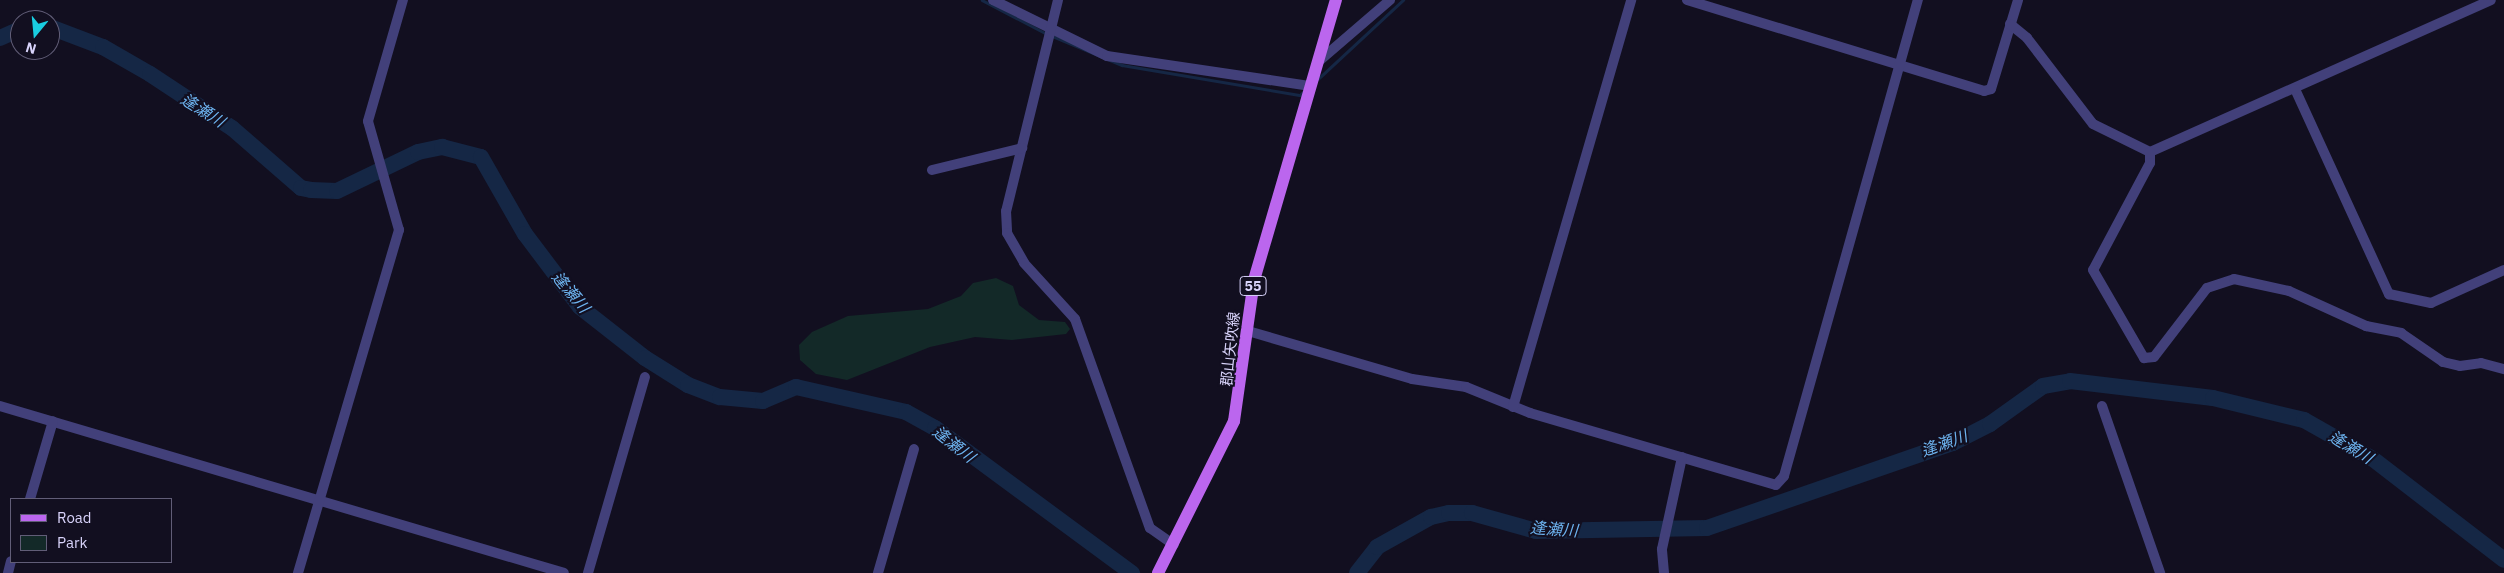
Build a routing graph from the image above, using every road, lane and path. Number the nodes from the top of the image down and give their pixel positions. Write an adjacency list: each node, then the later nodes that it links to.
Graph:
1 (403, 0): 31 (street)
2 (993, 0): 12 (street)
3 (1058, 0): 12 (street)
4 (1336, 0): 13 (main road, 郡山矢吹線 / 55)
5 (1390, 0): 13 (street)
6 (1631, 0): 26 (street)
7 (1687, 0): 14 (street)
8 (1918, 0): 14 (street)
9 (2018, 0): 11 (street)
10 (2491, 0): 16 (street)
11 (2010, 24): 14 (street); 18 (street)
12 (1053, 30): 15 (street); 17 (street)
13 (1318, 62): 15 (main road, 郡山矢吹線 / 55)
14 (1900, 67): 29 (street)
15 (1312, 86): 21 (main road, 郡山矢吹線 / 55)
16 (2295, 89): 18 (street); 20 (street)
17 (1022, 148): 19 (street); 32 (street)
18 (2150, 152): 22 (street)
19 (932, 170)
20 (2504, 270)
21 (1248, 331): 26 (street); 32 (main road, 郡山矢吹線 / 55)
22 (2504, 369)
23 (645, 377): 36 (street)
24 (0, 406): 27 (street)
25 (2102, 406): 39 (street)
26 (1513, 407): 29 (street)
27 (53, 421): 30 (street); 31 (street)
28 (914, 449): 37 (street)
29 (1682, 457): 38 (street)
30 (30, 498)
31 (320, 499): 34 (street); 35 (street)
32 (1174, 545): 33 (main road, 郡山矢吹線 / 55)
33 (1160, 569)
34 (298, 573)
35 (564, 573)
36 (588, 573)
37 (878, 573)
38 (1664, 573)
39 (2160, 573)

